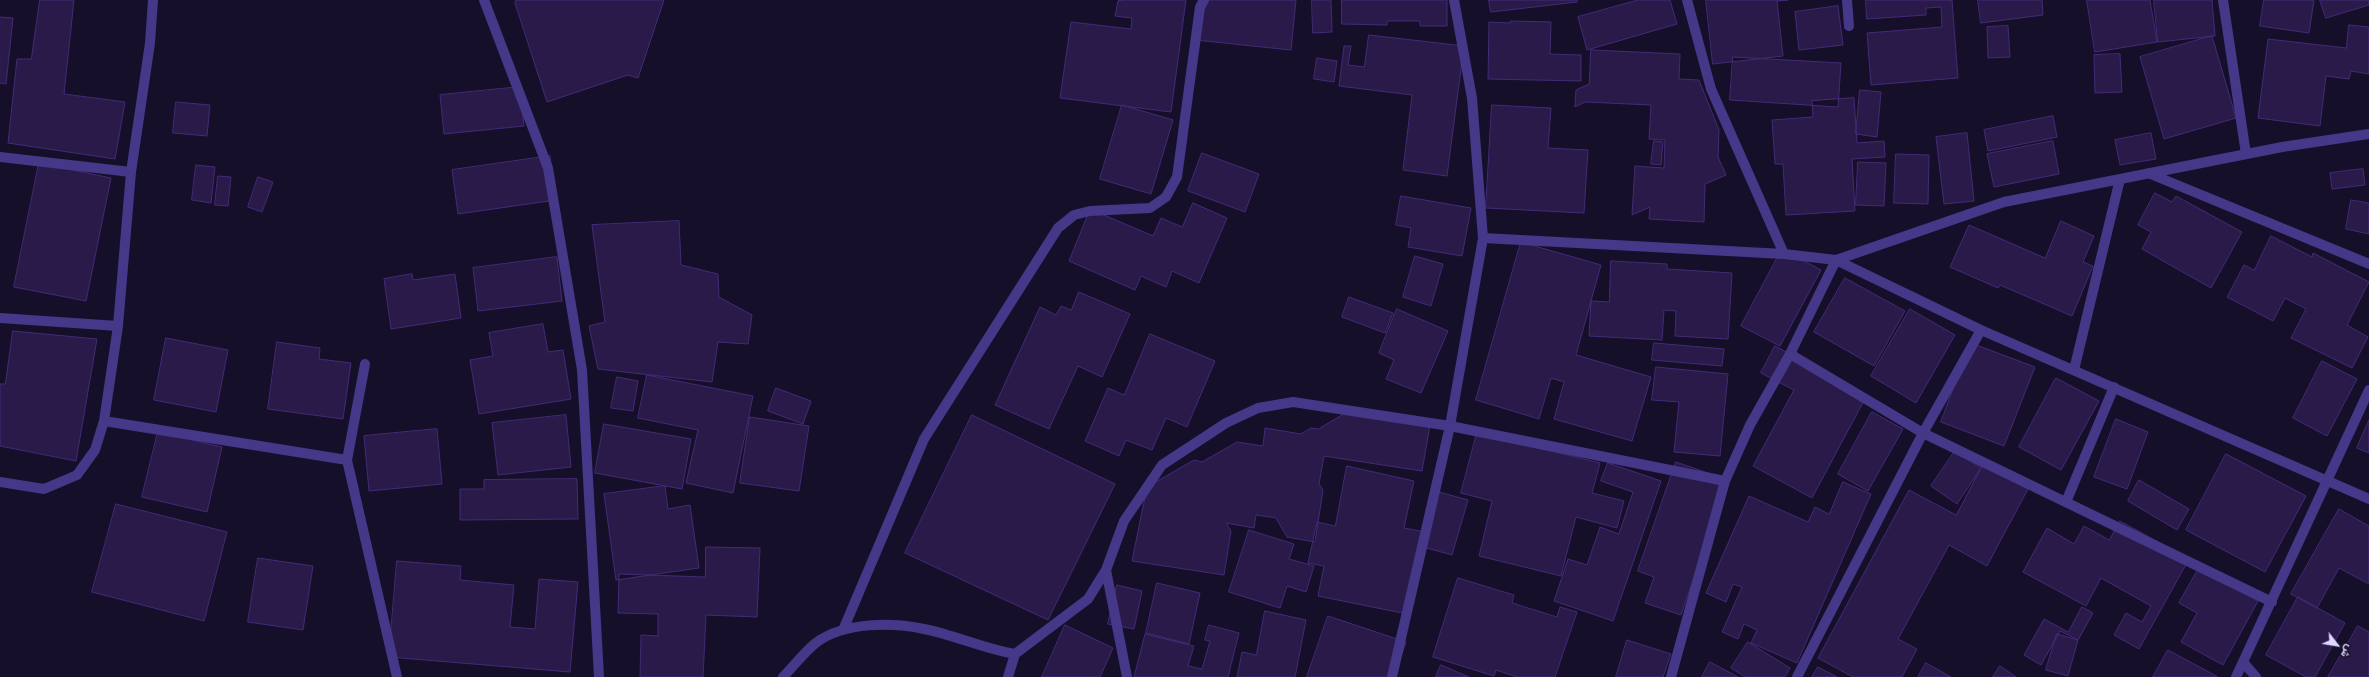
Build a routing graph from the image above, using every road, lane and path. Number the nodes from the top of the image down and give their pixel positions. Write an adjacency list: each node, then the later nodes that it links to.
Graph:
1 (153, 0): 12 (street)
2 (484, 0): 42 (street)
3 (1204, 0): 38 (street)
4 (1454, 0): 15 (street)
5 (1688, 0): 16 (street)
6 (1846, 0): 8 (street)
7 (2223, 0): 10 (street)
8 (1849, 26)
9 (2369, 134): 10 (street)
10 (2246, 154): 13 (street)
11 (0, 157): 12 (street)
12 (131, 172): 20 (street)
13 (2148, 173): 14 (street); 18 (street)
14 (2120, 179): 17 (street); 24 (street)
15 (1484, 238): 16 (street); 28 (street)
16 (1784, 254): 17 (street)
17 (1836, 260): 21 (street); 22 (street)
18 (2369, 264)
19 (0, 318): 20 (street)
20 (118, 326): 27 (street)
21 (1980, 330): 24 (street); 29 (street)
22 (1790, 354): 29 (street); 31 (street)
23 (365, 364): 30 (street)
24 (2074, 370): 25 (street)
25 (2114, 387): 32 (street); 35 (street)
26 (2369, 390): 32 (street)
27 (104, 421): 30 (street); 33 (street)
28 (1450, 426): 31 (street); 36 (street); 46 (street)
29 (1923, 433): 35 (street); 48 (street)
30 (347, 460): 41 (street)
31 (1725, 480): 47 (street)
32 (2328, 480): 34 (street); 37 (street)
33 (0, 482)
34 (2369, 499)
35 (2066, 502): 37 (street)
36 (1106, 570): 39 (street); 45 (street)
37 (2272, 602): 40 (street)
38 (844, 630): 39 (street); 43 (street)
39 (1015, 654): 44 (street)
40 (2243, 662): 49 (street); 50 (street)
41 (397, 677)
42 (599, 677)
43 (783, 677)
44 (1008, 677)
45 (1127, 677)
46 (1392, 677)
47 (1671, 677)
48 (1797, 677)
49 (2236, 677)
50 (2256, 677)

